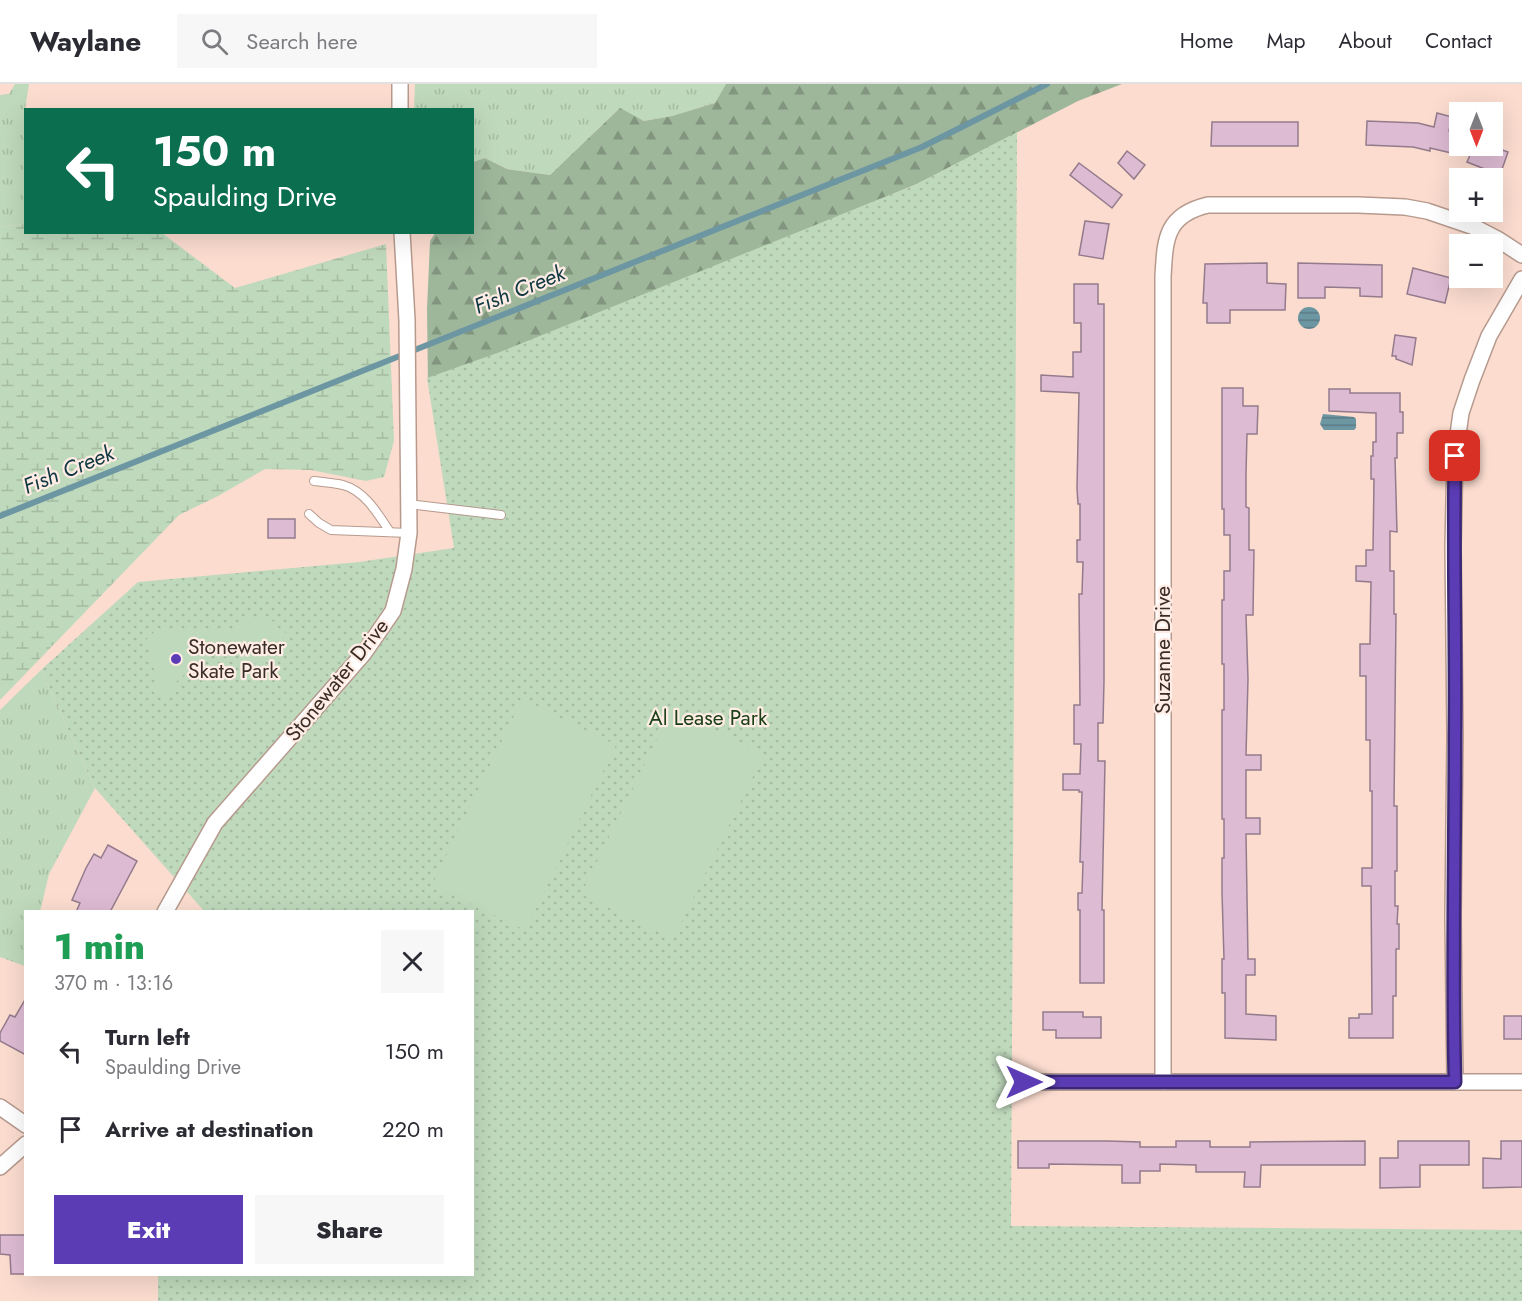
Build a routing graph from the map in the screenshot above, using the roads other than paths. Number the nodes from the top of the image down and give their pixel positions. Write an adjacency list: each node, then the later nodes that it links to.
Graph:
1 (400, 84): 2 (street)
2 (400, 108)
3 (402, 234): 7 (street, Stonewater Drive)
4 (1522, 255): 14 (street, Suzanne Drive)
5 (1522, 279): 15 (street)
6 (314, 480): 10 (lane)
7 (408, 504): 9 (lane); 11 (street, Stonewater Drive)
8 (309, 514): 10 (lane)
9 (501, 515)
10 (390, 532): 11 (lane)
11 (409, 532): 12 (street, Stonewater Drive)
12 (166, 910)
13 (1024, 1082): 14 (street)
14 (1163, 1082): 15 (street)
15 (1455, 1082): 16 (street)
16 (1522, 1082)
17 (0, 1107): 18 (street)
18 (24, 1124)
19 (24, 1146): 20 (street)
20 (0, 1167)

